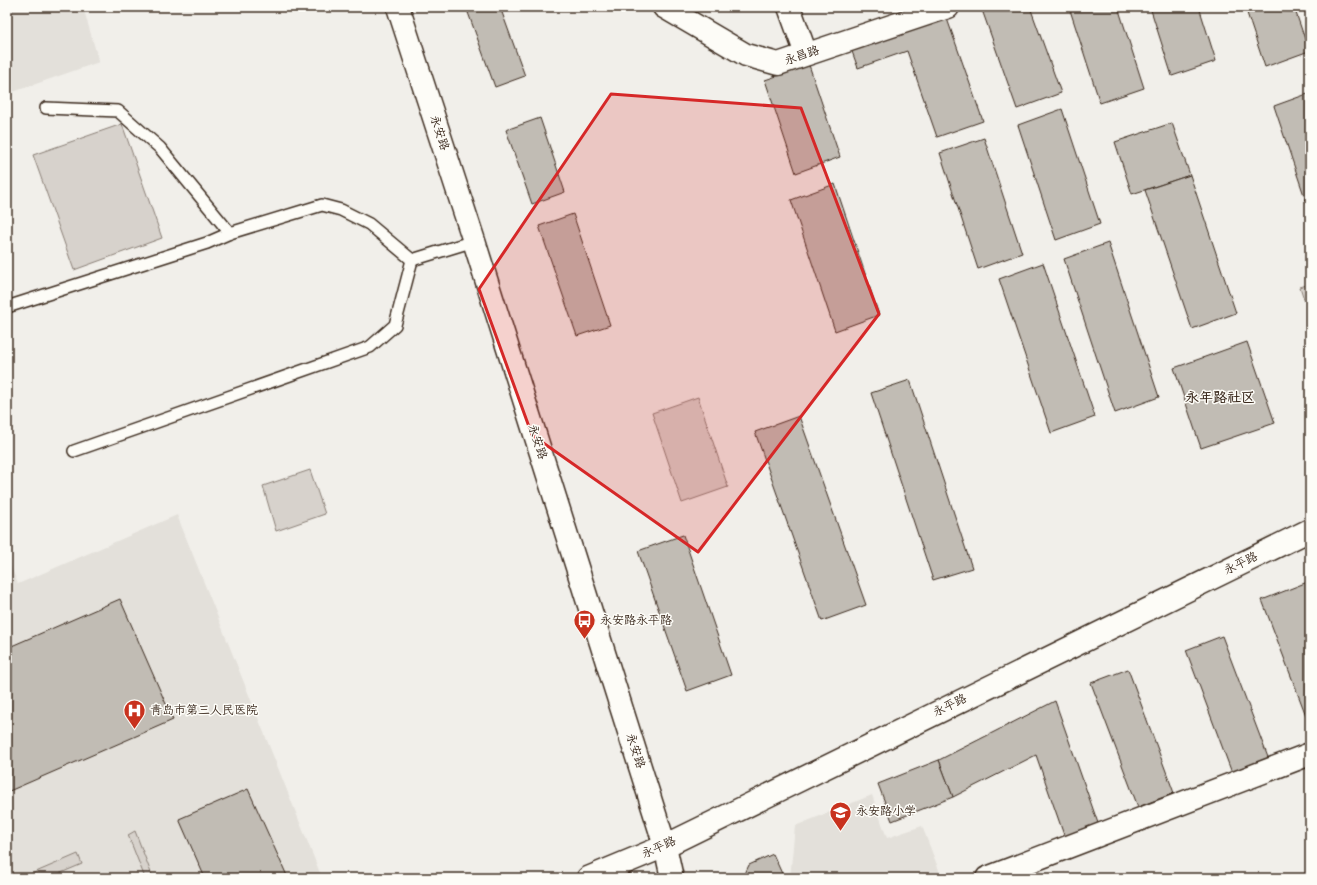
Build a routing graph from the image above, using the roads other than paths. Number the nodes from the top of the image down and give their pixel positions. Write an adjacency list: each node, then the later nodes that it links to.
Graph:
1 (398, 7): 8 (street, 永安路)
2 (664, 7): 5 (street, 永昌路)
3 (790, 7): 5 (street)
4 (948, 7): 5 (street, 永昌路)
5 (806, 54)
6 (46, 108): 7 (lane)
7 (230, 234): 9 (lane); 10 (lane)
8 (474, 241): 9 (lane); 14 (street, 永安路)
9 (412, 260): 11 (lane)
10 (7, 307)
11 (74, 451)
12 (1310, 530): 14 (street, 永平路)
13 (1310, 754): 17 (street)
14 (665, 846): 15 (street, 永平路); 16 (street, 永安路)
15 (588, 878)
16 (672, 878)
17 (987, 878)

